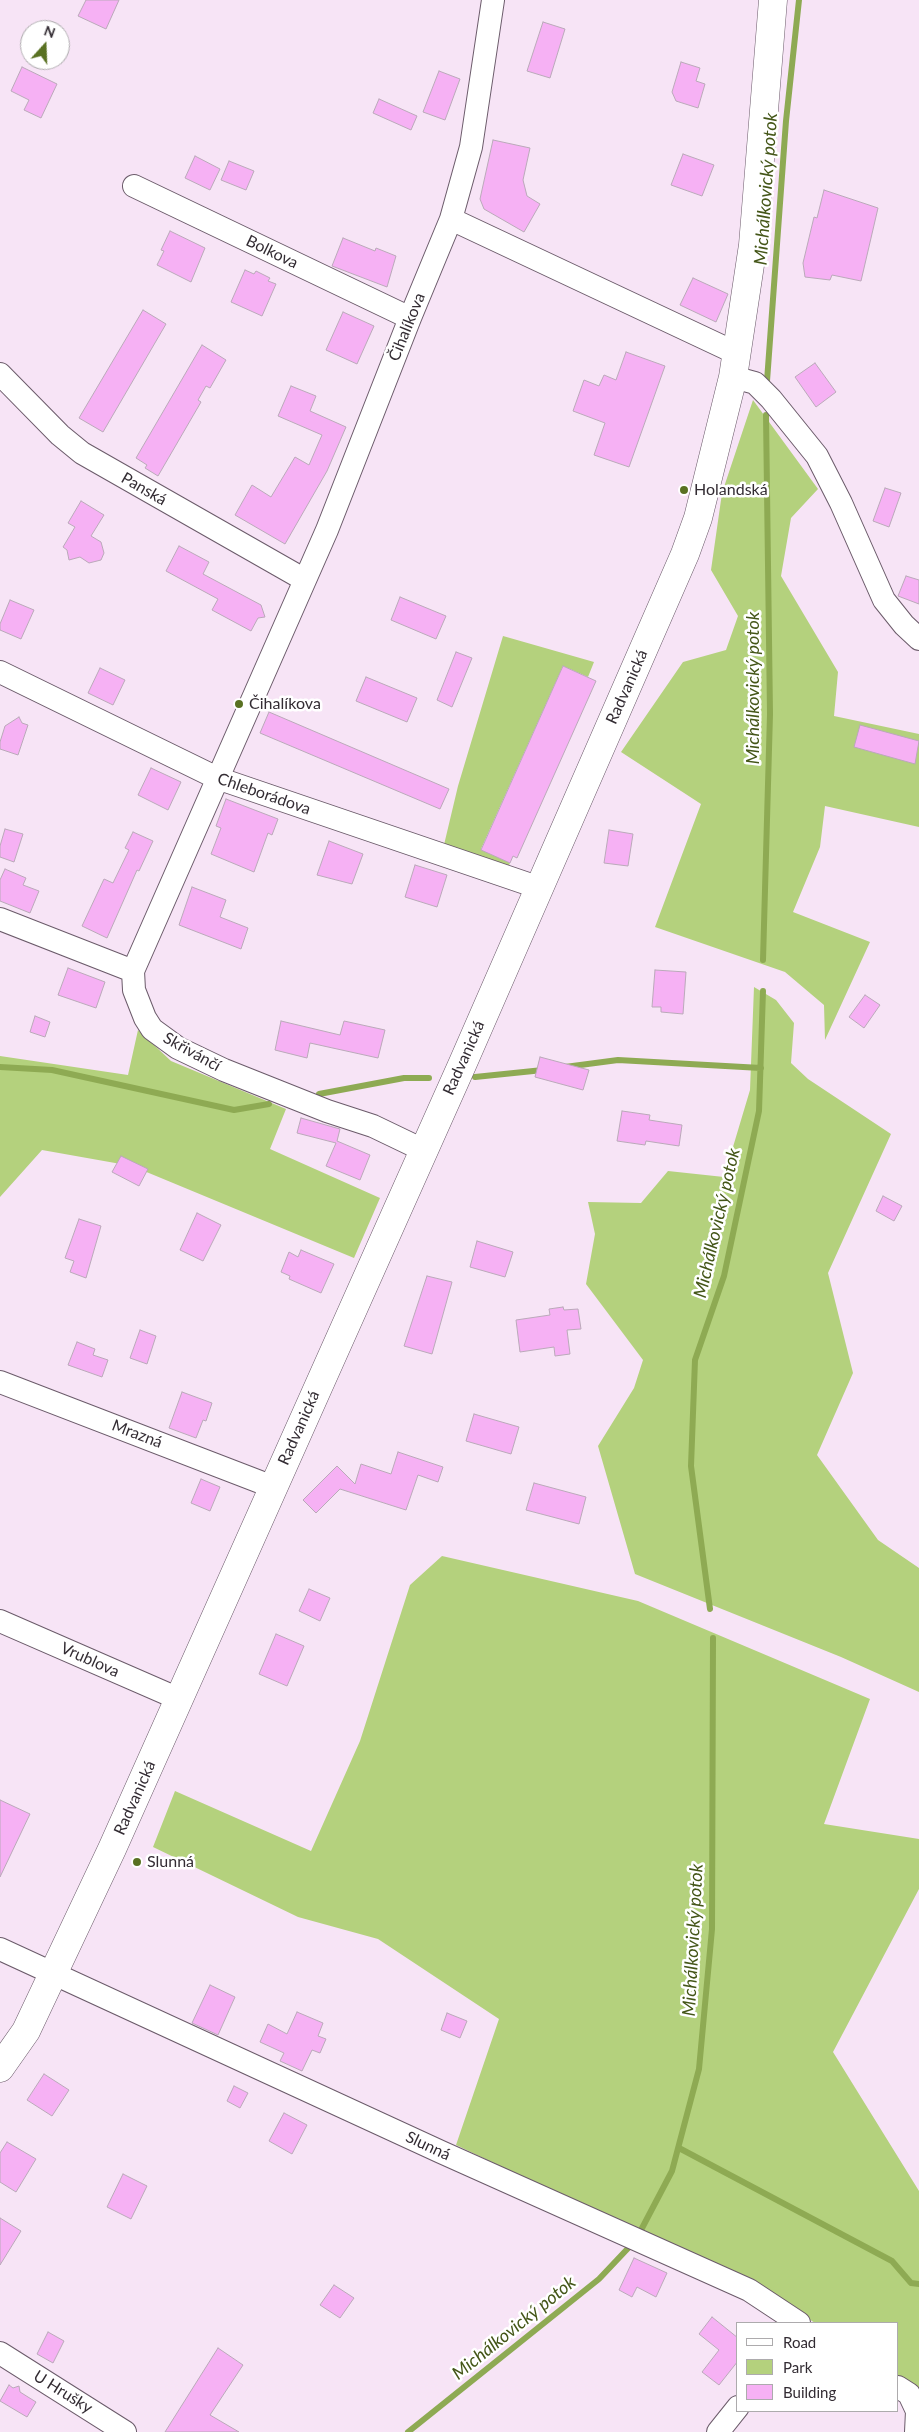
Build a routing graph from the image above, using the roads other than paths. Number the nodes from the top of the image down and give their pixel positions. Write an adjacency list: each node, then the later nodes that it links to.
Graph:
1 (493, 0): 4 (street, Čihalíkova)
2 (773, 0): 6 (street, Radvanická)
3 (134, 186): 5 (street, Bolkova)
4 (451, 219): 5 (street, Čihalíkova); 6 (street)
5 (410, 318): 8 (street, Čihalíkova)
6 (735, 365): 9 (street); 12 (street, Radvanická)
7 (0, 374): 8 (street, Panská)
8 (306, 580): 11 (street, Čihalíkova)
9 (919, 639)
10 (0, 672): 11 (street, Chleborádova)
11 (217, 778): 12 (street, Chleborádova); 14 (street, Čihalíkova)
12 (540, 888): 15 (street, Radvanická)
13 (0, 919): 14 (street)
14 (133, 971): 15 (street, Skřivánčí)
15 (423, 1150): 17 (street, Radvanická)
16 (0, 1382): 17 (street, Mrazná)
17 (273, 1488): 19 (street, Radvanická)
18 (0, 1621): 19 (street, Vrublova)
19 (179, 1700): 21 (street, Radvanická)
20 (0, 1949): 21 (street, Slunná)
21 (55, 1974): 22 (street, Radvanická); 23 (street, Slunná)
22 (0, 2068)
23 (797, 2322)
24 (0, 2353): 27 (street, U Hrušky)
25 (899, 2388): 29 (street)
26 (736, 2410): 28 (street)
27 (125, 2432)
28 (718, 2432)
29 (916, 2432)

